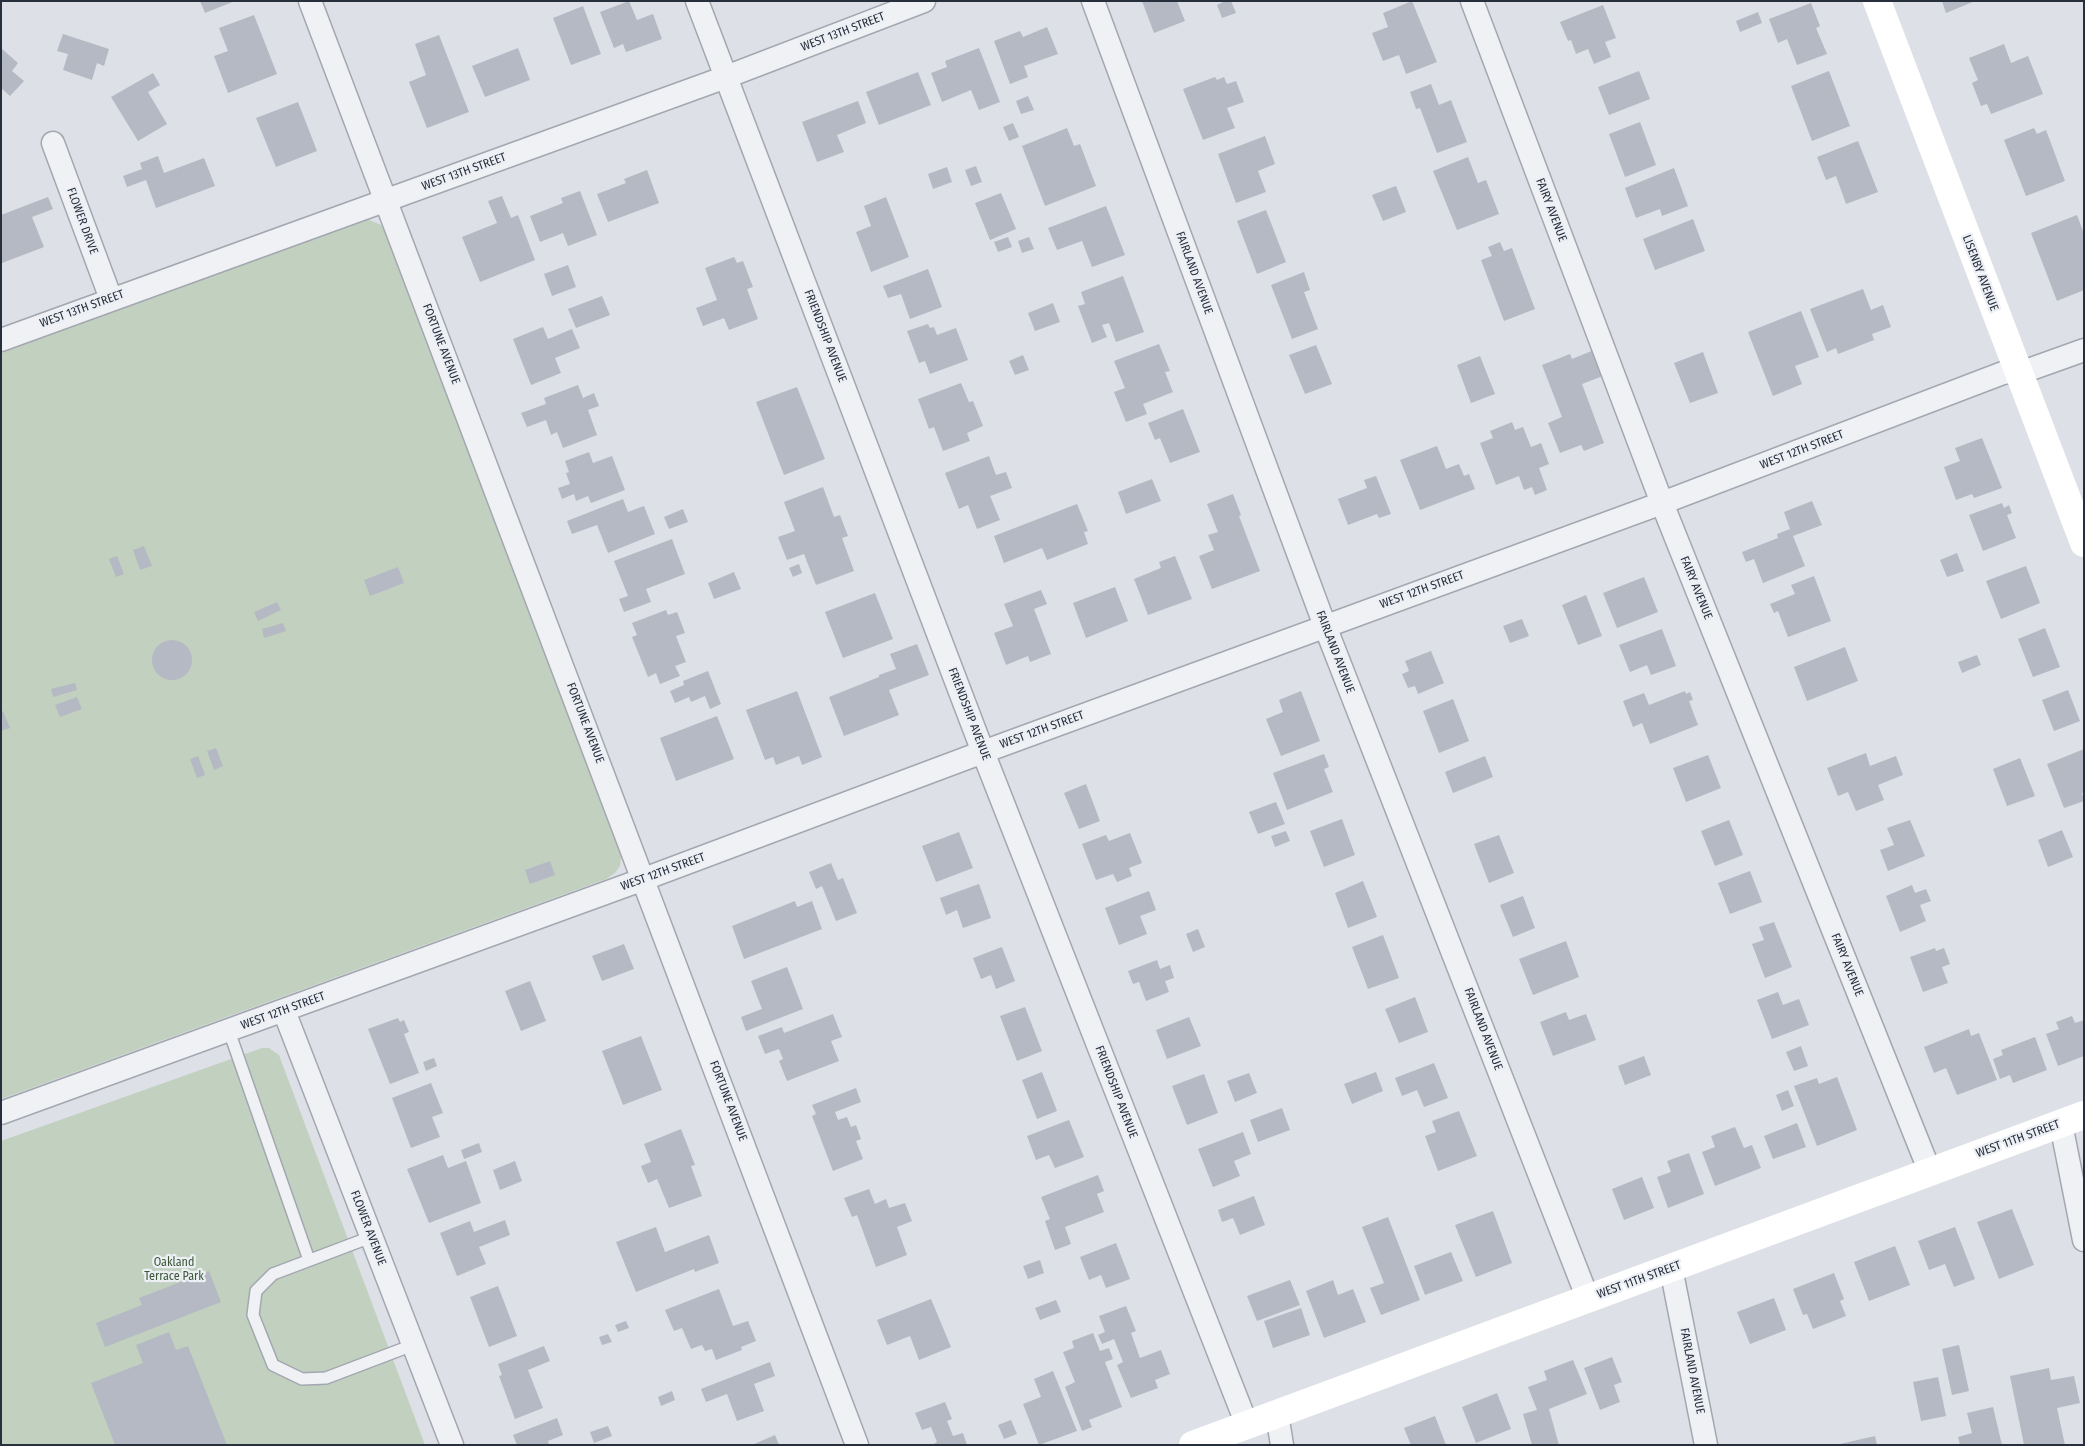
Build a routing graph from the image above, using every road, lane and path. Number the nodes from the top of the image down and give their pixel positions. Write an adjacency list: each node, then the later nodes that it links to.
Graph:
1 (310, 1): 9 (street, FORTUNE AVENUE)
2 (697, 1): 7 (street, FRIENDSHIP AVENUE)
3 (924, 1): 7 (street, WEST 13TH STREET)
4 (1093, 1): 16 (street, FAIRLAND AVENUE)
5 (1472, 1): 14 (street, FAIRY AVENUE)
6 (1877, 1): 13 (main road, LISENBY AVENUE)
7 (726, 77): 9 (street, WEST 13TH STREET); 17 (street, FRIENDSHIP AVENUE)
8 (53, 143): 10 (street, FLOWER DRIVE)
9 (387, 200): 10 (street, WEST 13TH STREET); 18 (street, FORTUNE AVENUE)
10 (111, 298): 11 (street, WEST 13TH STREET)
11 (1, 340)
12 (2084, 350): 13 (street, WEST 12TH STREET)
13 (2017, 371): 14 (street, WEST 12TH STREET); 15 (main road, LISENBY AVENUE)
14 (1662, 503): 16 (street, WEST 12TH STREET); 23 (street, FAIRY AVENUE)
15 (2084, 544)
16 (1325, 626): 17 (street, WEST 12TH STREET); 28 (street, FAIRLAND AVENUE)
17 (983, 752): 18 (street, WEST 12TH STREET); 31 (street, FRIENDSHIP AVENUE)
18 (644, 879): 19 (street, WEST 12TH STREET); 33 (street, FORTUNE AVENUE)
19 (284, 1011): 20 (street, WEST 12TH STREET); 24 (street, FLOWER AVENUE)
20 (229, 1031): 21 (street, WEST 12TH STREET); 26 (lane)
21 (1, 1113)
22 (2072, 1119): 23 (main road, WEST 11TH STREET); 25 (street)
23 (1930, 1172): 27 (main road, WEST 11TH STREET)
24 (372, 1237): 26 (lane); 29 (street, FLOWER AVENUE)
25 (2084, 1240)
26 (309, 1260): 29 (lane)
27 (1671, 1268): 28 (main road, WEST 11TH STREET); 36 (street, FAIRLAND AVENUE)
28 (1588, 1299): 30 (main road, WEST 11TH STREET)
29 (413, 1345): 32 (street, FLOWER AVENUE)
30 (1277, 1414): 31 (main road, WEST 11TH STREET); 35 (street)
31 (1247, 1425): 34 (main road, WEST 11TH STREET)
32 (452, 1445)
33 (858, 1445)
34 (1193, 1445)
35 (1282, 1445)
36 (1706, 1445)

